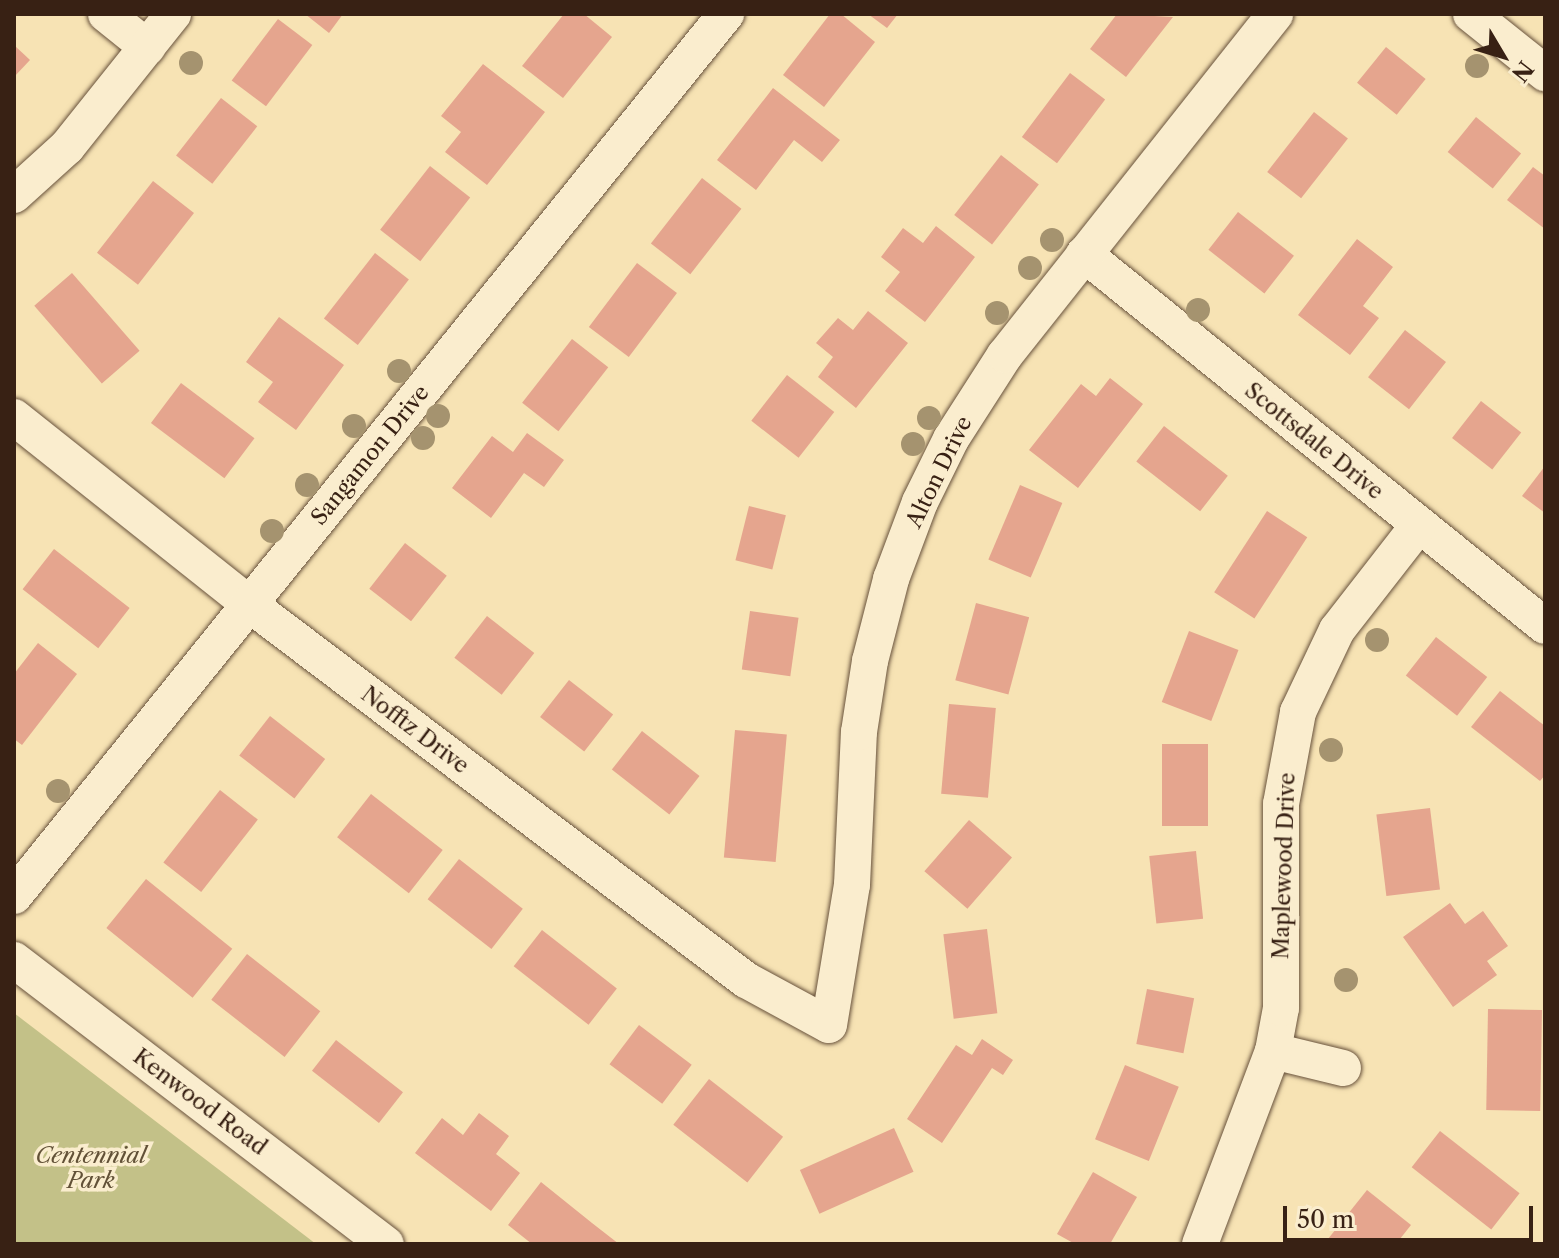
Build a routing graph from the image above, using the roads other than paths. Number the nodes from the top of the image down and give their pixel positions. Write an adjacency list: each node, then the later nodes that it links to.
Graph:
1 (106, 14): 6 (street)
2 (173, 14): 6 (street)
3 (726, 14): 12 (street, Sangamon Drive)
4 (1275, 14): 9 (street, Alton Drive)
5 (1471, 14): 7 (street)
6 (147, 47): 8 (street)
7 (1545, 73)
8 (14, 195)
9 (1084, 254): 11 (street, Scottsdale Drive); 16 (street, Alton Drive)
10 (14, 417): 12 (street, Nofftz Drive)
11 (1418, 526): 13 (street, Scottsdale Drive); 17 (street, Maplewood Drive)
12 (249, 604): 14 (street, Sangamon Drive); 16 (street, Nofftz Drive)
13 (1545, 626)
14 (14, 896)
15 (14, 960): 19 (street, Kenwood Road)
16 (829, 1025)
17 (1273, 1051): 18 (street); 20 (street, Maplewood Drive)
18 (1343, 1068)
19 (386, 1244)
20 (1200, 1244)

